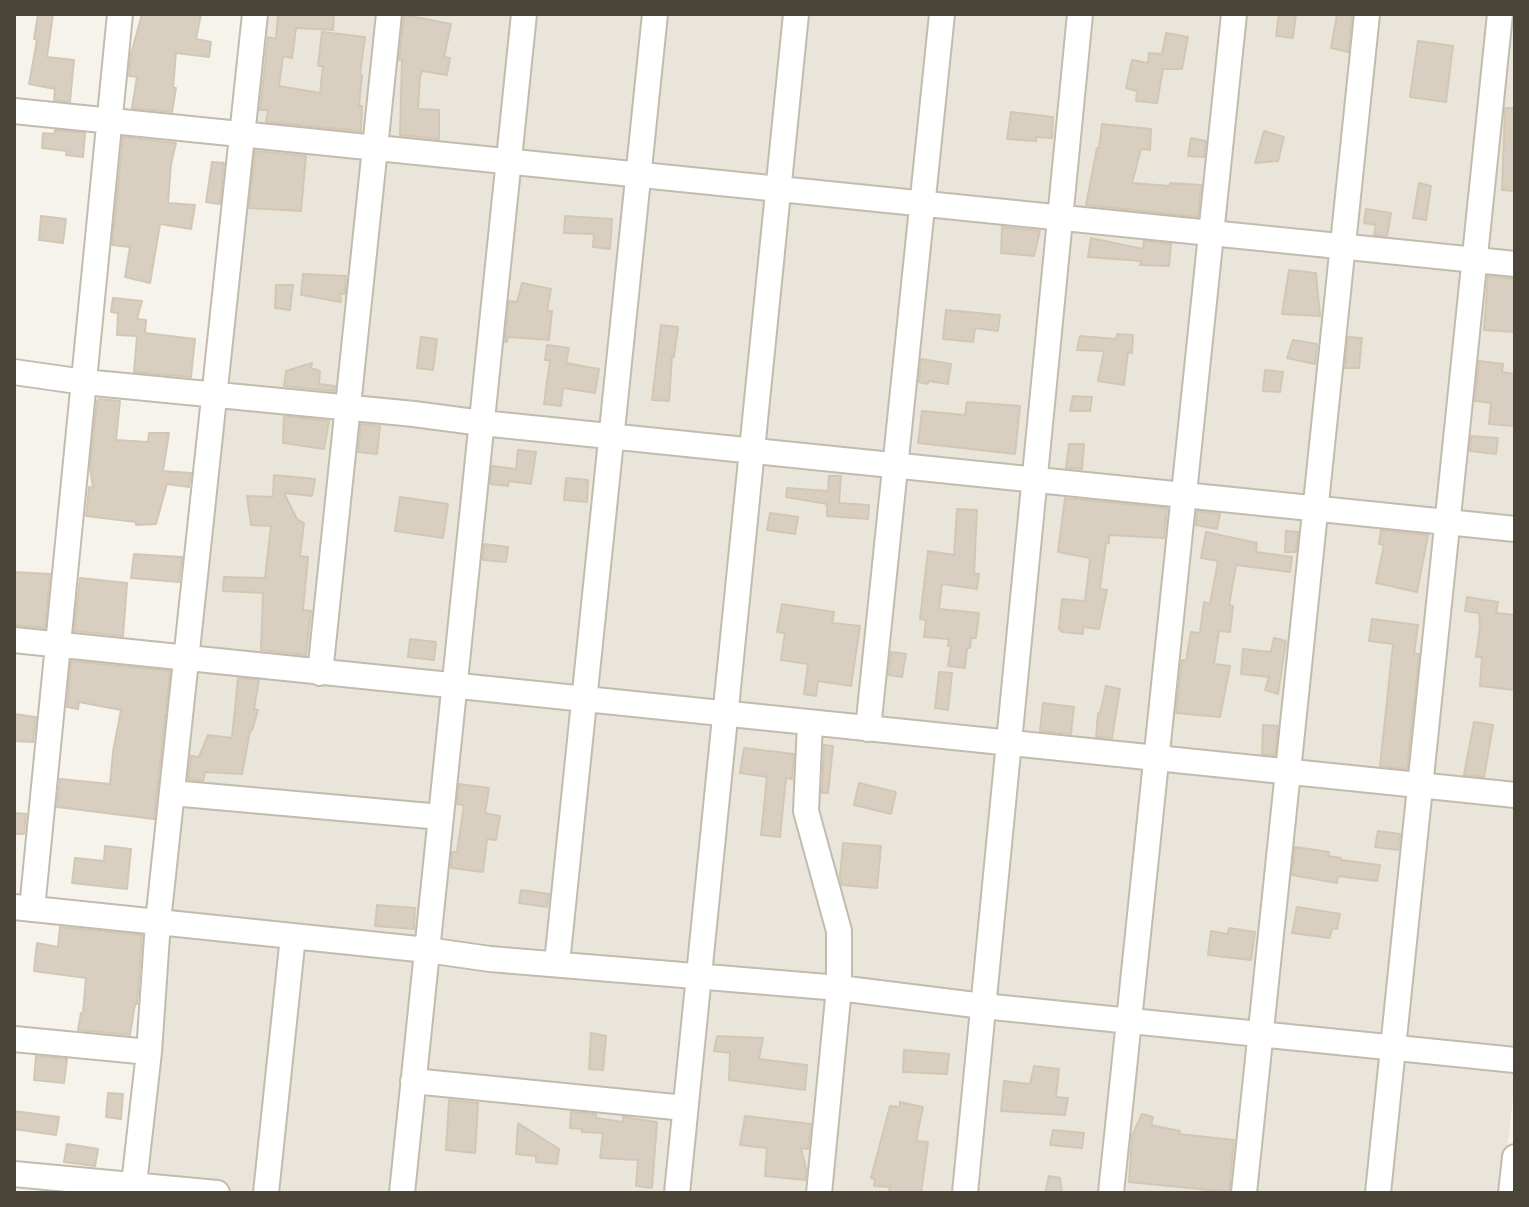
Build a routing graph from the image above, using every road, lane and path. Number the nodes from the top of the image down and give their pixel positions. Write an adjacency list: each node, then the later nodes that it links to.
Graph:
1 (120, 14): 13 (street)
2 (255, 14): 14 (street)
3 (389, 14): 15 (street)
4 (524, 14): 16 (street)
5 (655, 14): 17 (street)
6 (796, 14): 18 (street)
7 (942, 14): 19 (street)
8 (1080, 14): 20 (street)
9 (1234, 14): 21 (street)
10 (1367, 14): 22 (street)
11 (1500, 14): 23 (street)
12 (14, 111): 13 (street)
13 (110, 121): 14 (street); 26 (street)
14 (242, 134): 15 (street); 27 (street)
15 (375, 148): 16 (street); 28 (street)
16 (509, 161): 17 (street); 29 (street)
17 (638, 175): 18 (street); 30 (street)
18 (777, 189): 19 (street); 31 (street)
19 (922, 204): 20 (street); 32 (street)
20 (1061, 217): 21 (street); 33 (street)
21 (1210, 233): 22 (street); 34 (street)
22 (1342, 246): 23 (street); 35 (street)
23 (1473, 259): 24 (street); 36 (street)
24 (1515, 264)
25 (14, 372): 26 (street)
26 (84, 382): 27 (street); 39 (street)
27 (214, 396): 28 (street); 40 (street)
28 (348, 409): 29 (street); 41 (street)
29 (482, 423): 30 (street); 42 (street)
30 (611, 436): 31 (street); 43 (street)
31 (751, 451): 32 (street); 44 (street)
32 (895, 465): 33 (street); 46 (street)
33 (1035, 480): 34 (street); 47 (street)
34 (1183, 495): 35 (street); 48 (street)
35 (1315, 508): 36 (street); 49 (street)
36 (1446, 522): 37 (street); 50 (street)
37 (1515, 529)
38 (14, 640): 39 (street)
39 (58, 646): 40 (street); 54 (street)
40 (186, 659): 41 (street); 51 (street)
41 (320, 673): 42 (street)
42 (454, 687): 43 (street); 53 (street)
43 (584, 700): 44 (street); 58 (street)
44 (724, 714): 45 (street); 59 (street)
45 (810, 723): 46 (street); 60 (street)
46 (868, 729): 47 (street)
47 (1009, 743): 48 (street); 61 (street)
48 (1156, 758): 49 (street); 62 (street)
49 (1288, 771): 50 (street); 63 (street)
50 (1419, 785): 52 (street); 65 (street)
51 (172, 793): 53 (street); 55 (street)
52 (1515, 795)
53 (441, 817): 57 (street)
54 (23, 908): 55 (street)
55 (158, 922): 56 (street); 66 (street)
56 (293, 936): 57 (street); 74 (street)
57 (427, 950): 58 (street); 68 (street)
58 (557, 963): 59 (street)
59 (698, 977): 60 (street); 69 (street)
60 (839, 988): 61 (street); 77 (street)
61 (983, 1006): 62 (street); 78 (street)
62 (1129, 1021): 63 (street); 79 (street)
63 (1260, 1034): 65 (street); 80 (street)
64 (14, 1039): 66 (street)
65 (1392, 1048): 67 (street); 81 (street)
66 (149, 1052): 72 (street)
67 (1515, 1060)
68 (413, 1081): 69 (street); 75 (street)
69 (685, 1108): 76 (street)
70 (1515, 1157): 82 (street)
71 (14, 1174): 72 (street)
72 (134, 1189): 73 (street)
73 (217, 1193)
74 (266, 1193)
75 (402, 1193)
76 (677, 1193)
77 (819, 1193)
78 (965, 1193)
79 (1111, 1193)
80 (1244, 1193)
81 (1378, 1193)
82 (1511, 1193)

